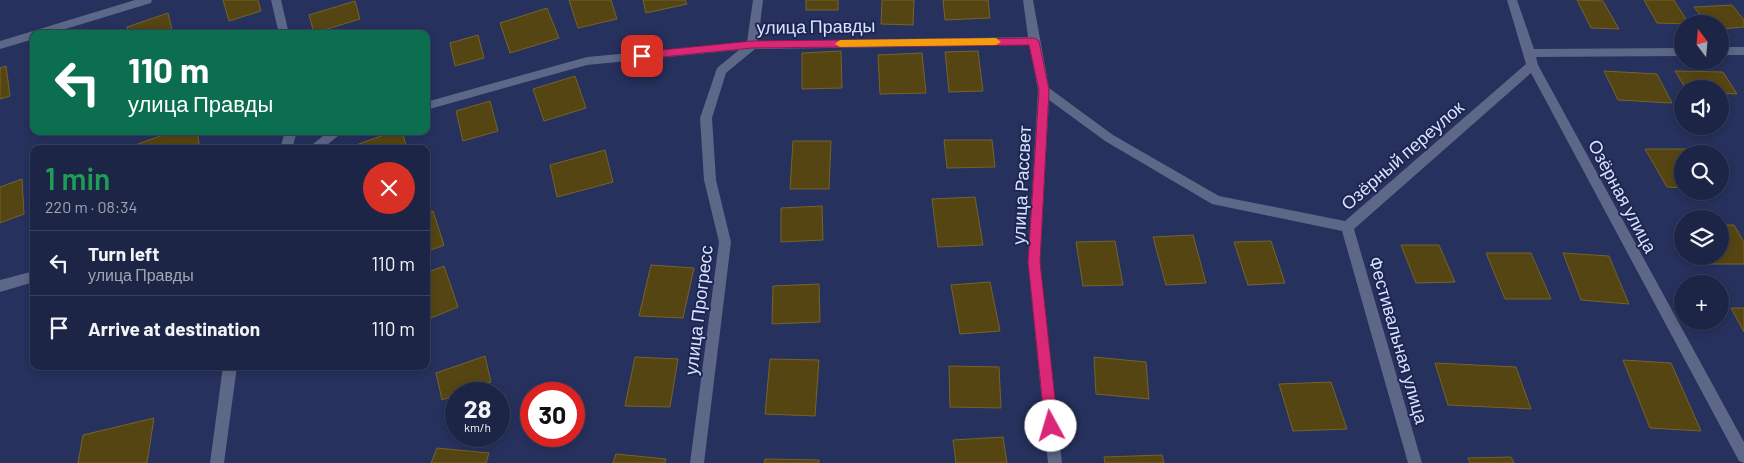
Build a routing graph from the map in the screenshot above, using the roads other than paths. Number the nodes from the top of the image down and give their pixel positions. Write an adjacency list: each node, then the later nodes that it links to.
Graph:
1 (147, 0): 6 (street)
2 (276, 0): 7 (street)
3 (758, 0): 11 (street)
4 (1028, 0): 9 (street, улица Рассвет)
5 (1512, 0): 15 (street, Озёрная улица)
6 (48, 30)
7 (283, 30)
8 (30, 36): 10 (street)
9 (1034, 41): 11 (street, улица Правды); 16 (street, улица Рассвет)
10 (0, 45)
11 (752, 45): 17 (street, улица Правды); 26 (street, улица Прогресс)
12 (1744, 51): 14 (street)
13 (1674, 52): 15 (street)
14 (1729, 52)
15 (1531, 59): 20 (street, Озёрный переулок); 24 (street, Озёрная улица)
16 (1044, 90): 20 (street, Озёрный переулок); 27 (street, улица Рассвет)
17 (430, 105)
18 (332, 135): 19 (street)
19 (319, 145)
20 (1346, 226): 28 (street, Фестивальная улица)
21 (30, 277): 22 (street)
22 (0, 286)
23 (229, 370): 25 (street)
24 (1744, 456)
25 (217, 463)
26 (697, 463)
27 (1055, 463)
28 (1415, 463)

